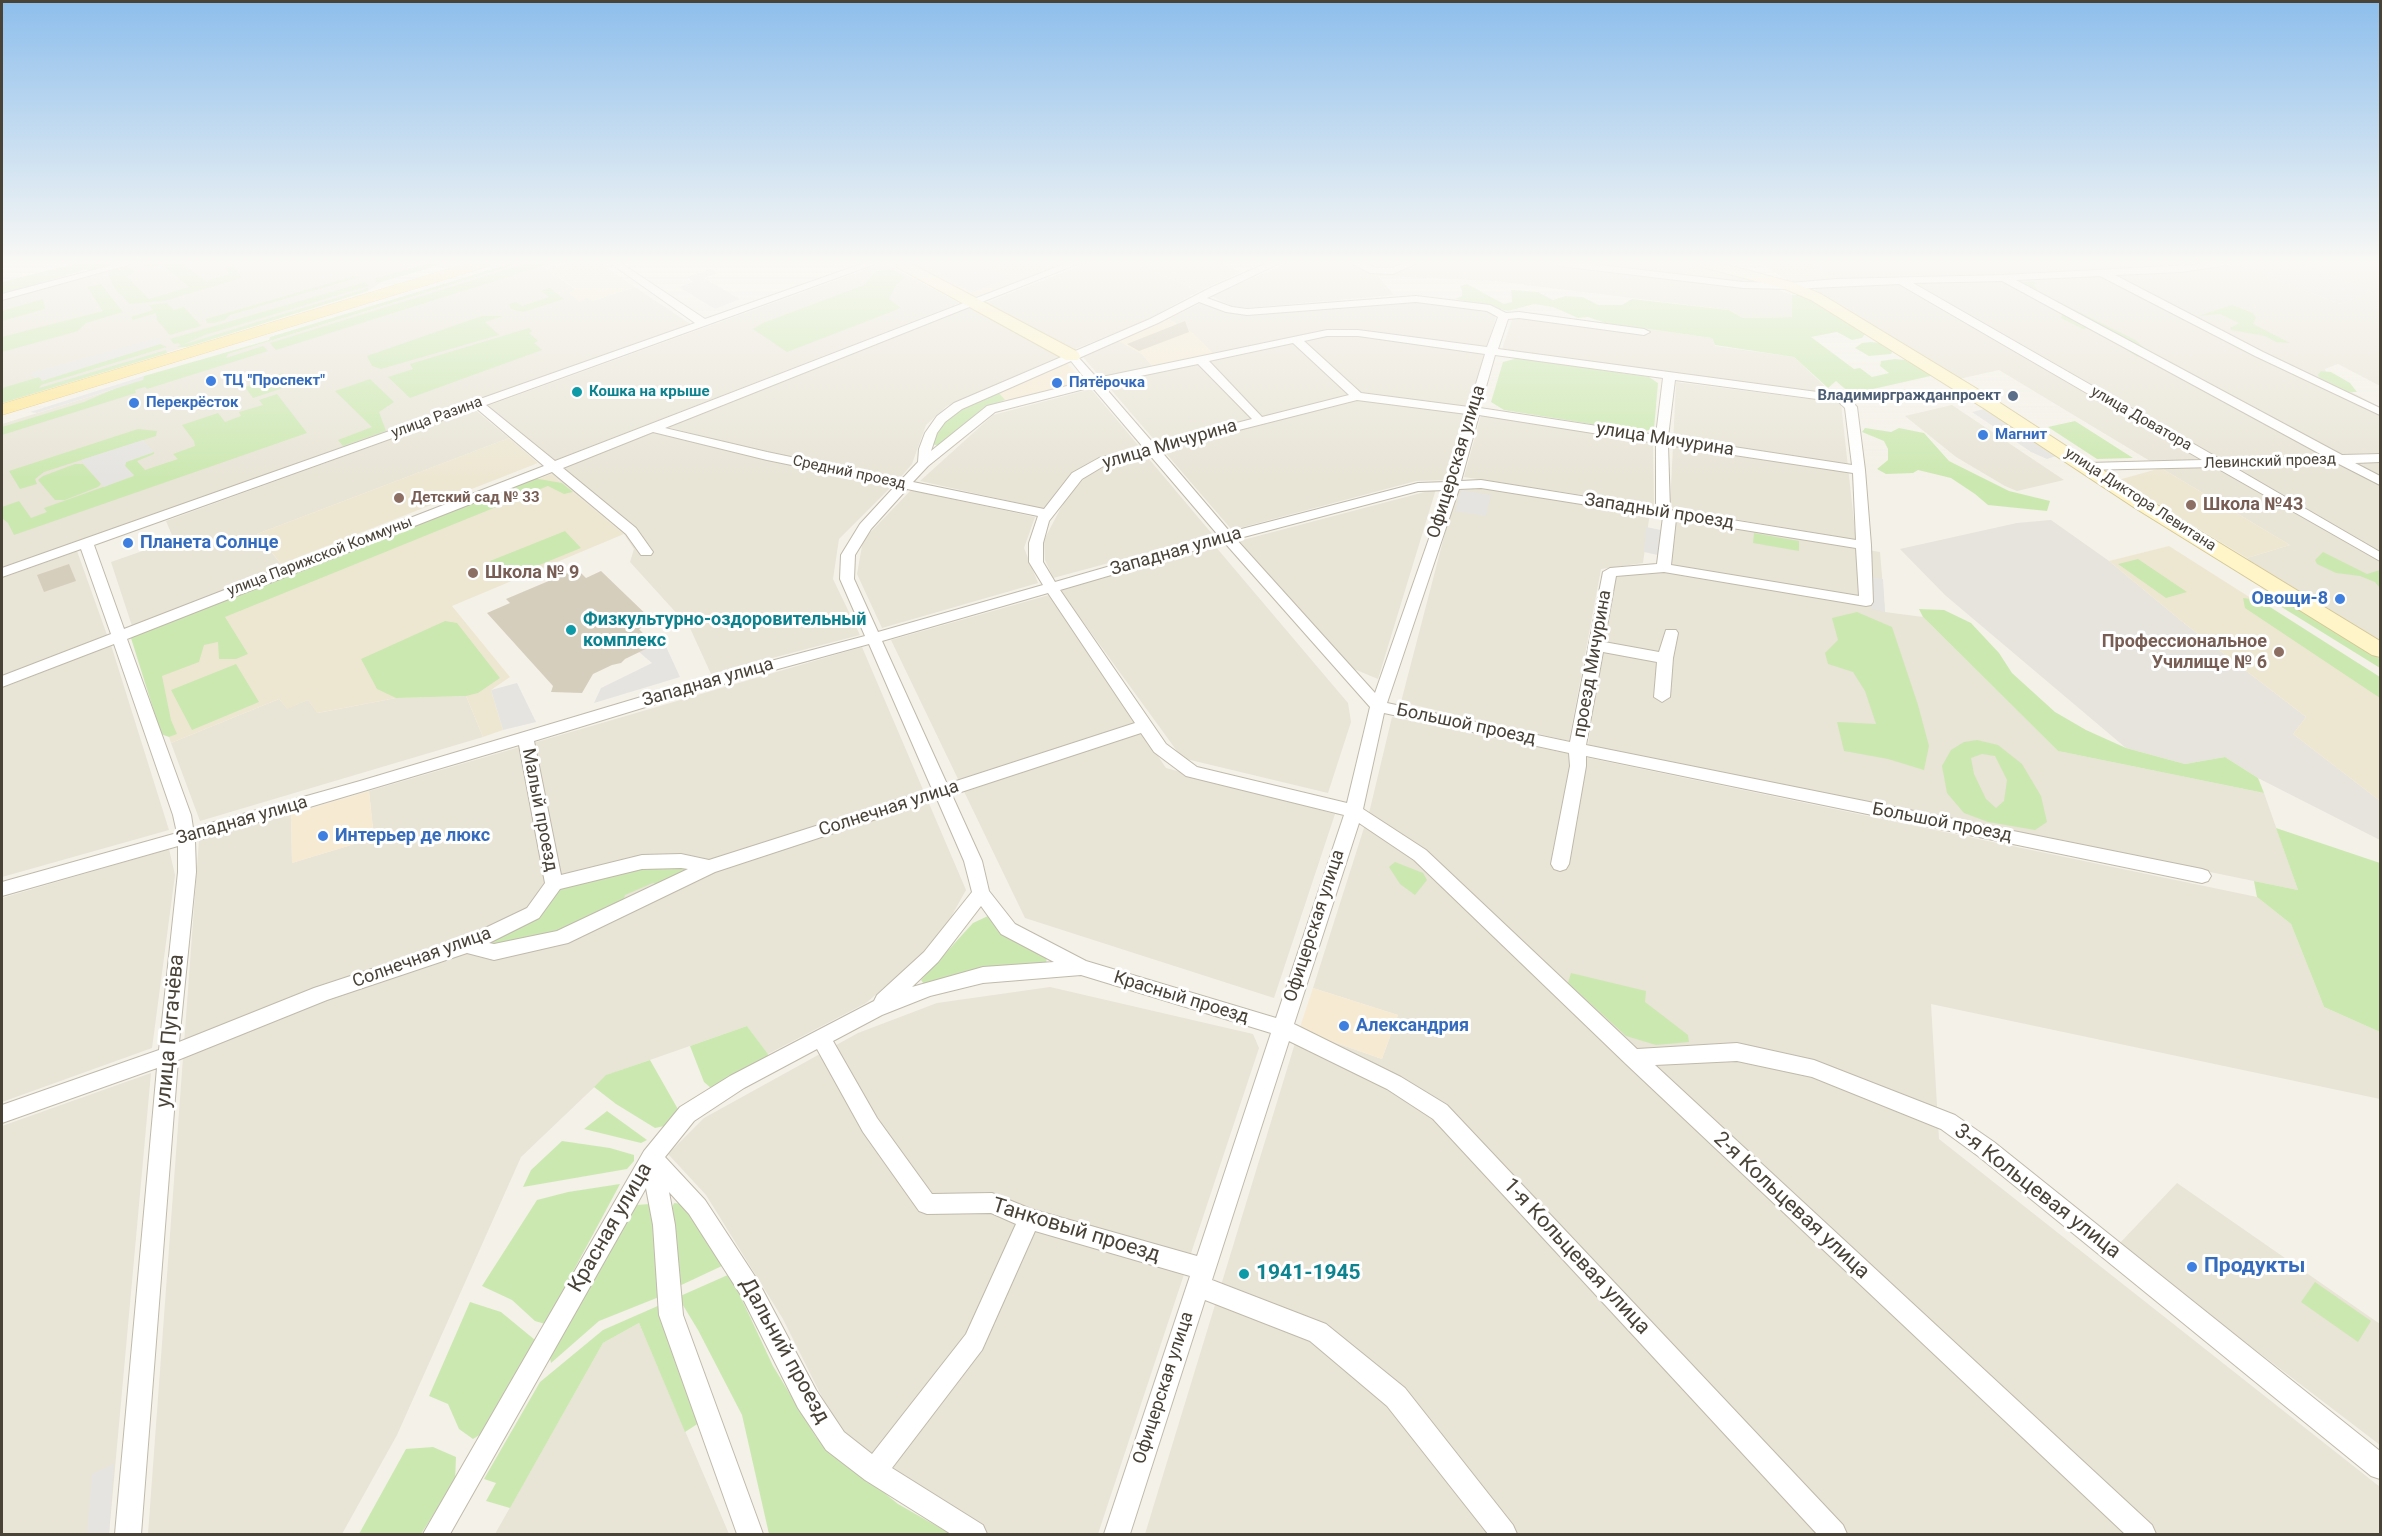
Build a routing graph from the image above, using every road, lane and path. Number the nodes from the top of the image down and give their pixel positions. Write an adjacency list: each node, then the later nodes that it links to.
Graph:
1 (248, 335): 21 (main road)
2 (671, 335): 20 (street, улица Разина)
3 (892, 335): 25 (street, улица Парижской Коммуны)
4 (1033, 335): 15 (street, Большой проезд)
5 (1122, 335): 15 (street)
6 (1318, 335): 13 (street)
7 (1370, 335): 14 (street)
8 (1497, 335): 14 (street, Офицерская улица)
9 (1876, 335): 33 (street, улица Диктора Левитана)
10 (1995, 335): 31 (street, улица Доватора)
11 (2109, 335): 29 (street)
12 (2221, 335): 23 (street)
13 (1295, 339): 16 (street); 19 (street)
14 (1491, 351): 17 (street); 22 (street, Офицерская улица)
15 (1072, 356): 18 (street, Большой проезд); 30 (street)
16 (1200, 359): 18 (street); 24 (street)
17 (1669, 377): 26 (street); 34 (street)
18 (1096, 382): 27 (street, Большой проезд); 30 (street)
19 (1357, 396): 22 (street, улица Мичурина); 24 (street, улица Мичурина)
20 (478, 404): 32 (street); 41 (street, улица Разина)
21 (2, 410)
22 (1474, 411): 26 (street, улица Мичурина); 37 (street, Офицерская улица)
23 (2380, 412)
24 (1259, 420): 27 (street, улица Мичурина)
25 (651, 428): 32 (street, улица Парижской Коммуны); 36 (street, Средний проезд)
26 (1662, 439): 34 (street, улица Мичурина); 38 (street)
27 (1150, 447): 39 (street, улица Мичурина); 40 (street, Большой проезд)
28 (2380, 458): 29 (street, Левинский проезд)
29 (2340, 459): 31 (street, Левинский проезд); 35 (street)
30 (924, 463): 36 (street)
31 (2218, 464): 33 (street, Левинский проезд); 44 (street, улица Доватора)
32 (552, 467): 43 (street); 49 (street, улица Парижской Коммуны)
33 (2088, 467): 52 (street, улица Диктора Левитана)
34 (1859, 470): 42 (street)
35 (2380, 481)
36 (904, 484): 39 (street, Средний проезд); 50 (street)
37 (1454, 484): 38 (street, Западный проезд); 40 (street, Западная улица); 56 (street, Офицерская улица)
38 (1666, 513): 42 (street, Западный проезд); 45 (street)
39 (1047, 514): 47 (street, улица Мичурина)
40 (1227, 537): 47 (street, Западная улица); 56 (street, Большой проезд)
41 (86, 543): 46 (street, улица Разина); 49 (street, улица Пугачёва)
42 (1864, 545): 45 (street)
43 (646, 552)
44 (2380, 557)
45 (1664, 568): 51 (street, проезд Мичурина)
46 (2, 573)
47 (1051, 587): 50 (street, Западная улица); 57 (street, улица Мичурина)
48 (1671, 633): 53 (street)
49 (119, 636): 54 (street, улица Парижской Коммуны); 62 (street, улица Пугачёва)
50 (875, 638): 58 (street, Западная улица); 60 (street)
51 (1597, 646): 53 (street); 59 (street, проезд Мичурина)
52 (2380, 651)
53 (1665, 658): 55 (street)
54 (2, 682)
55 (1662, 697)
56 (1378, 706): 59 (street, Большой проезд); 61 (street, Офицерская улица)
57 (1145, 726): 60 (street, Солнечная улица); 61 (street, улица Мичурина)
58 (525, 736): 62 (street, Западная улица); 67 (street, Малый проезд)
59 (1577, 749): 63 (street, проезд Мичурина); 66 (street, Большой проезд)
60 (942, 792): 64 (street, Солнечная улица); 69 (street)
61 (1354, 811): 65 (street, улица Мичурина); 73 (street, Офицерская улица)
62 (186, 837): 68 (street, Западная улица); 75 (street, улица Пугачёва)
63 (1560, 864)
64 (709, 867): 67 (street, Солнечная улица); 70 (street)
65 (1441, 875): 76 (street, 2-я Кольцевая улица)
66 (2202, 876)
67 (554, 884): 70 (street, Солнечная улица)
68 (2, 889)
69 (981, 892): 71 (street); 72 (street, Красная улица)
70 (467, 945): 75 (street, Солнечная улица)
71 (1080, 968): 72 (street, Красная улица); 73 (street, Красный проезд)
72 (875, 1009): 74 (street, Красная улица)
73 (1282, 1028): 80 (street, Офицерская улица); 89 (street, 1-я Кольцевая улица)
74 (821, 1038): 78 (street, Красная улица); 79 (street, Танковый проезд)
75 (168, 1054): 77 (street, Солнечная улица); 83 (street, улица Пугачёва)
76 (1633, 1058): 81 (street, 3-я Кольцевая улица); 90 (street, 2-я Кольцевая улица)
77 (2, 1114)
78 (652, 1158): 82 (street, Дальний проезд); 84 (street, Красная улица); 85 (street)
79 (1029, 1219): 80 (street, Танковый проезд); 82 (street)
80 (1201, 1277): 87 (street, Офицерская улица); 88 (street, Танковый проезд)
81 (2380, 1467)
82 (874, 1471): 86 (street, Дальний проезд)
83 (128, 1534)
84 (436, 1534)
85 (750, 1534)
86 (974, 1534)
87 (1117, 1534)
88 (1504, 1534)
89 (1834, 1534)
90 (2143, 1534)

